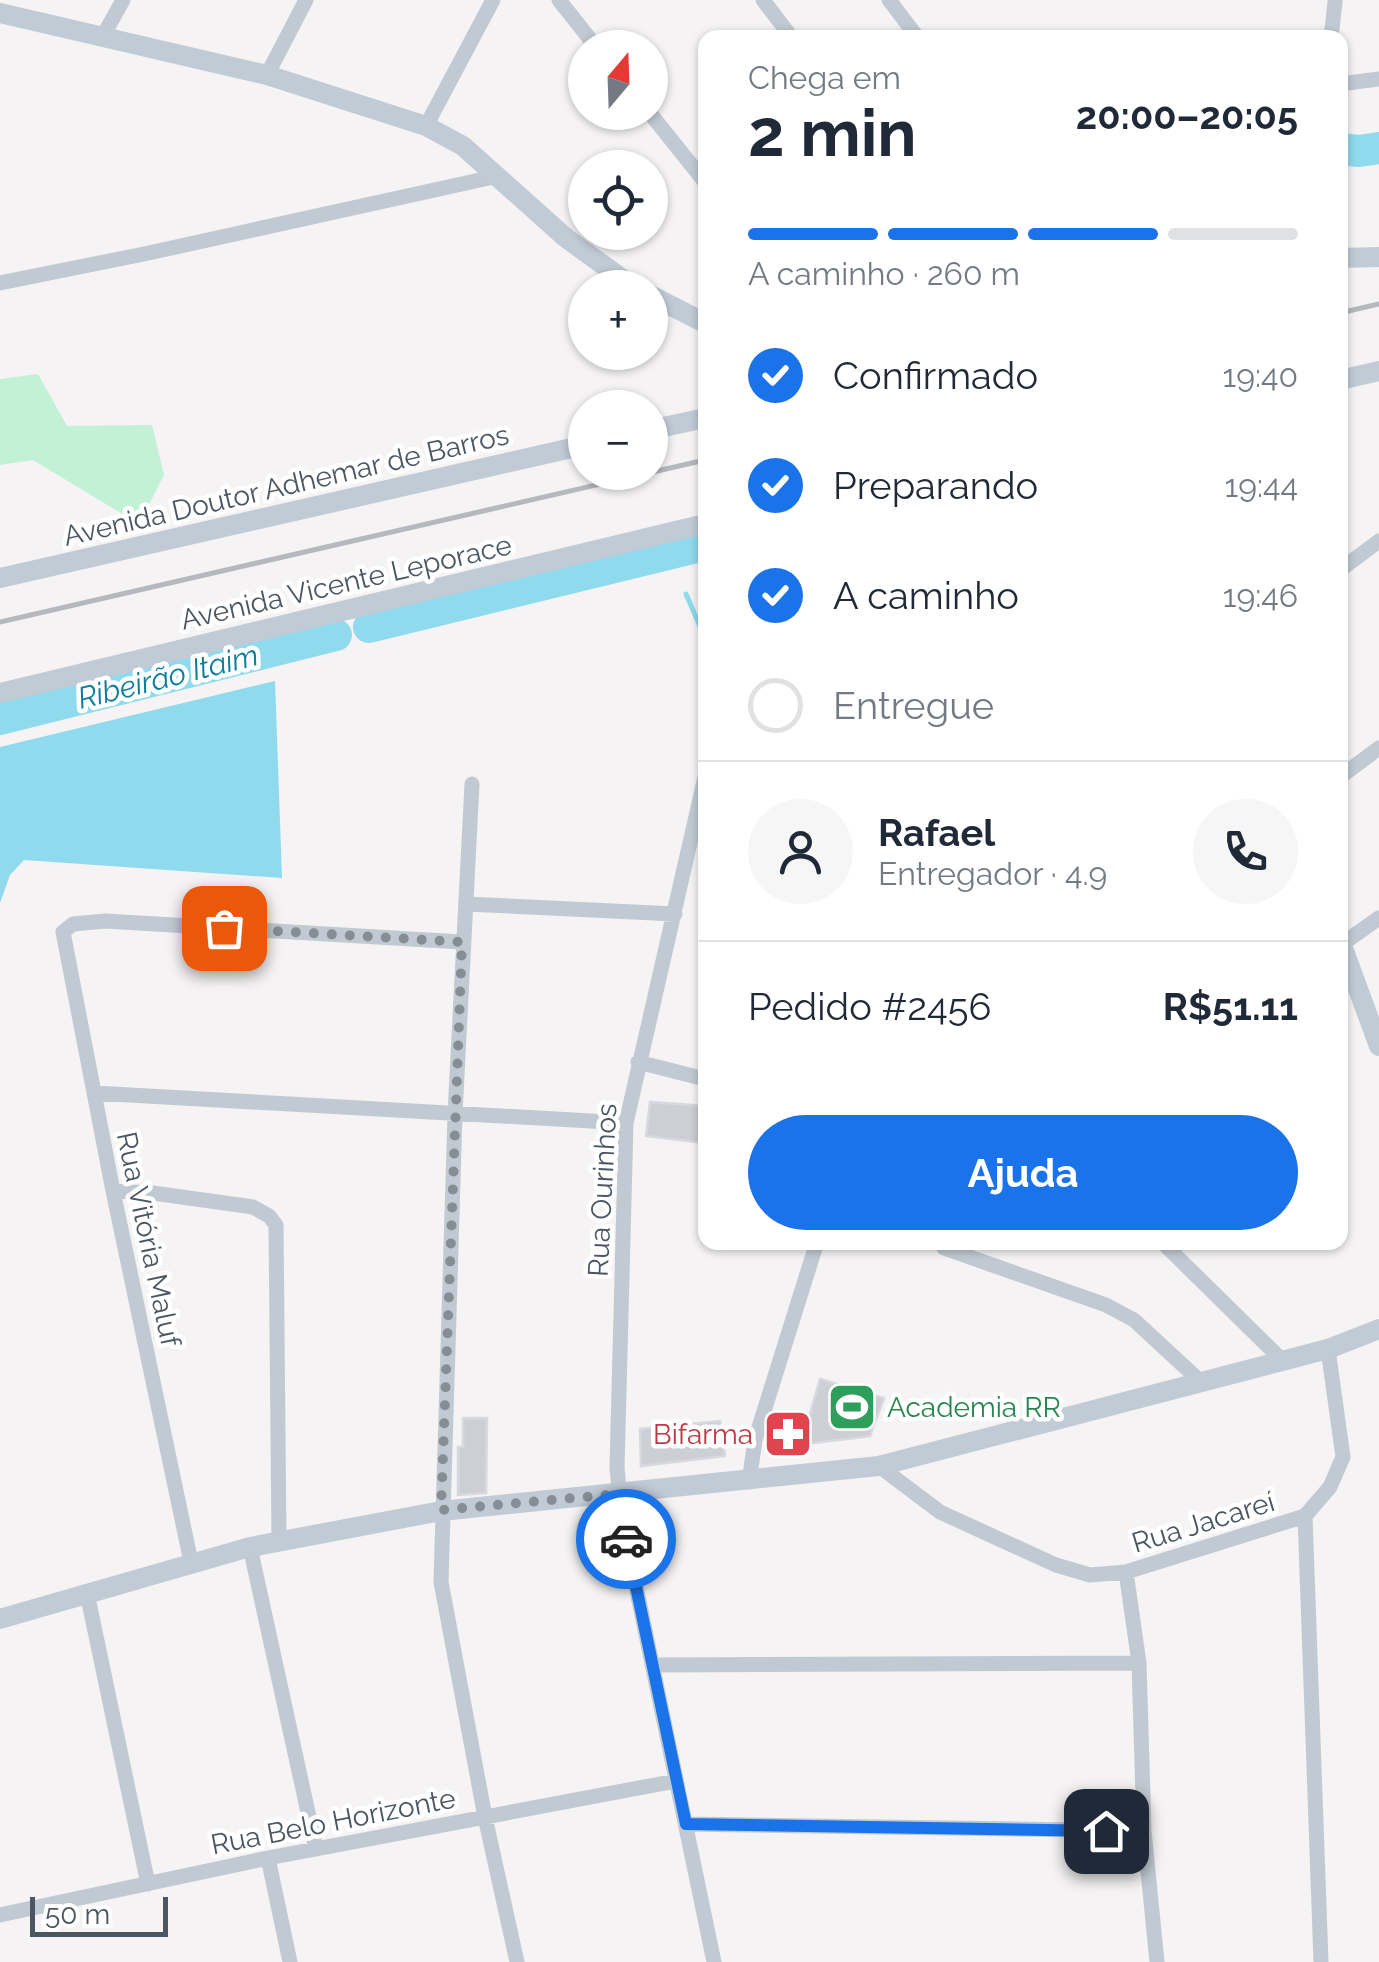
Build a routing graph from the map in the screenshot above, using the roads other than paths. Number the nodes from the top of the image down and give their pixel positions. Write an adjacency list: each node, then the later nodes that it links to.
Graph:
1 (122, 0): 13 (street)
2 (306, 0): 14 (street)
3 (493, 0): 17 (street)
4 (559, 0): 9 (street)
5 (762, 0): 10 (street)
6 (889, 0): 11 (street)
7 (1334, 0): 12 (street)
8 (0, 13): 13 (main road)
9 (583, 30)
10 (786, 30)
11 (912, 30)
12 (1332, 30)
13 (103, 36): 14 (main road)
14 (266, 75): 17 (main road)
15 (1379, 78): 16 (street)
16 (1348, 83)
17 (426, 126): 20 (main road)
18 (664, 130): 19 (street)
19 (698, 173)
20 (498, 176): 23 (main road); 24 (street)
21 (1348, 258): 22 (main road)
22 (1379, 258)
23 (610, 270)
24 (0, 282)
25 (668, 305): 26 (main road)
26 (698, 320)
27 (1379, 371): 28 (main road)
28 (1348, 378)
29 (698, 420): 30 (main road)
30 (668, 426)
31 (568, 449): 35 (main road, Avenida Doutor Adhemar de Barros)
32 (698, 526): 36 (main road, Avenida Vicente Leporace)
33 (1379, 541): 34 (street)
34 (1348, 564)
35 (0, 578)
36 (0, 693)
37 (1379, 748): 38 (street)
38 (1348, 771)
39 (472, 784): 41 (street)
40 (698, 809): 42 (street, Rua Ourinhos)
41 (466, 904): 42 (street); 45 (street)
42 (675, 914): 48 (street, Rua Ourinhos)
43 (1379, 918): 44 (street)
44 (1348, 938)
45 (462, 942): 50 (street, Rua Vitória Maluf); 51 (street)
46 (1348, 961): 47 (main road)
47 (1379, 1046)
48 (638, 1062): 49 (street); 52 (street, Rua Ourinhos)
49 (698, 1078)
50 (94, 1093): 51 (street); 53 (street, Rua Vitória Maluf)
51 (454, 1114): 52 (street); 64 (street)
52 (626, 1122): 63 (street, Rua Ourinhos)
53 (113, 1191): 66 (street); 68 (street, Rua Vitória Maluf)
54 (814, 1250): 62 (street)
55 (950, 1250): 60 (street)
56 (1170, 1250): 59 (street)
57 (1379, 1329): 58 (main road)
58 (1328, 1349): 59 (main road); 65 (street)
59 (1283, 1361): 60 (main road)
60 (1201, 1382): 61 (main road)
61 (878, 1466): 62 (main road); 69 (street, Rua Jacareí)
62 (749, 1482): 63 (main road)
63 (618, 1494): 64 (main road); 73 (street, Rua Ourinhos)
64 (441, 1510): 66 (main road); 75 (street)
65 (1305, 1516): 69 (street, Rua Jacareí); 86 (street, Rua Jacareí)
66 (278, 1541): 67 (main road)
67 (250, 1547): 68 (main road); 78 (street)
68 (191, 1562): 70 (main road)
69 (1126, 1572): 72 (street)
70 (88, 1593): 71 (main road); 80 (street)
71 (0, 1618)
72 (1139, 1663): 73 (street); 77 (street)
73 (652, 1665): 74 (street, Rua Ourinhos)
74 (676, 1780): 75 (street, Rua Belo Horizonte); 76 (street, Rua Ourinhos)
75 (485, 1817): 78 (street, Rua Belo Horizonte); 83 (street)
76 (686, 1824): 77 (street); 84 (street, Rua Ourinhos)
77 (1144, 1831): 85 (street)
78 (316, 1849): 79 (street, Rua Belo Horizonte)
79 (268, 1858): 80 (street, Rua Belo Horizonte); 82 (street)
80 (148, 1884): 81 (street, Rua Belo Horizonte)
81 (0, 1915)
82 (290, 1962)
83 (517, 1962)
84 (714, 1962)
85 (1157, 1962)
86 (1321, 1962)

